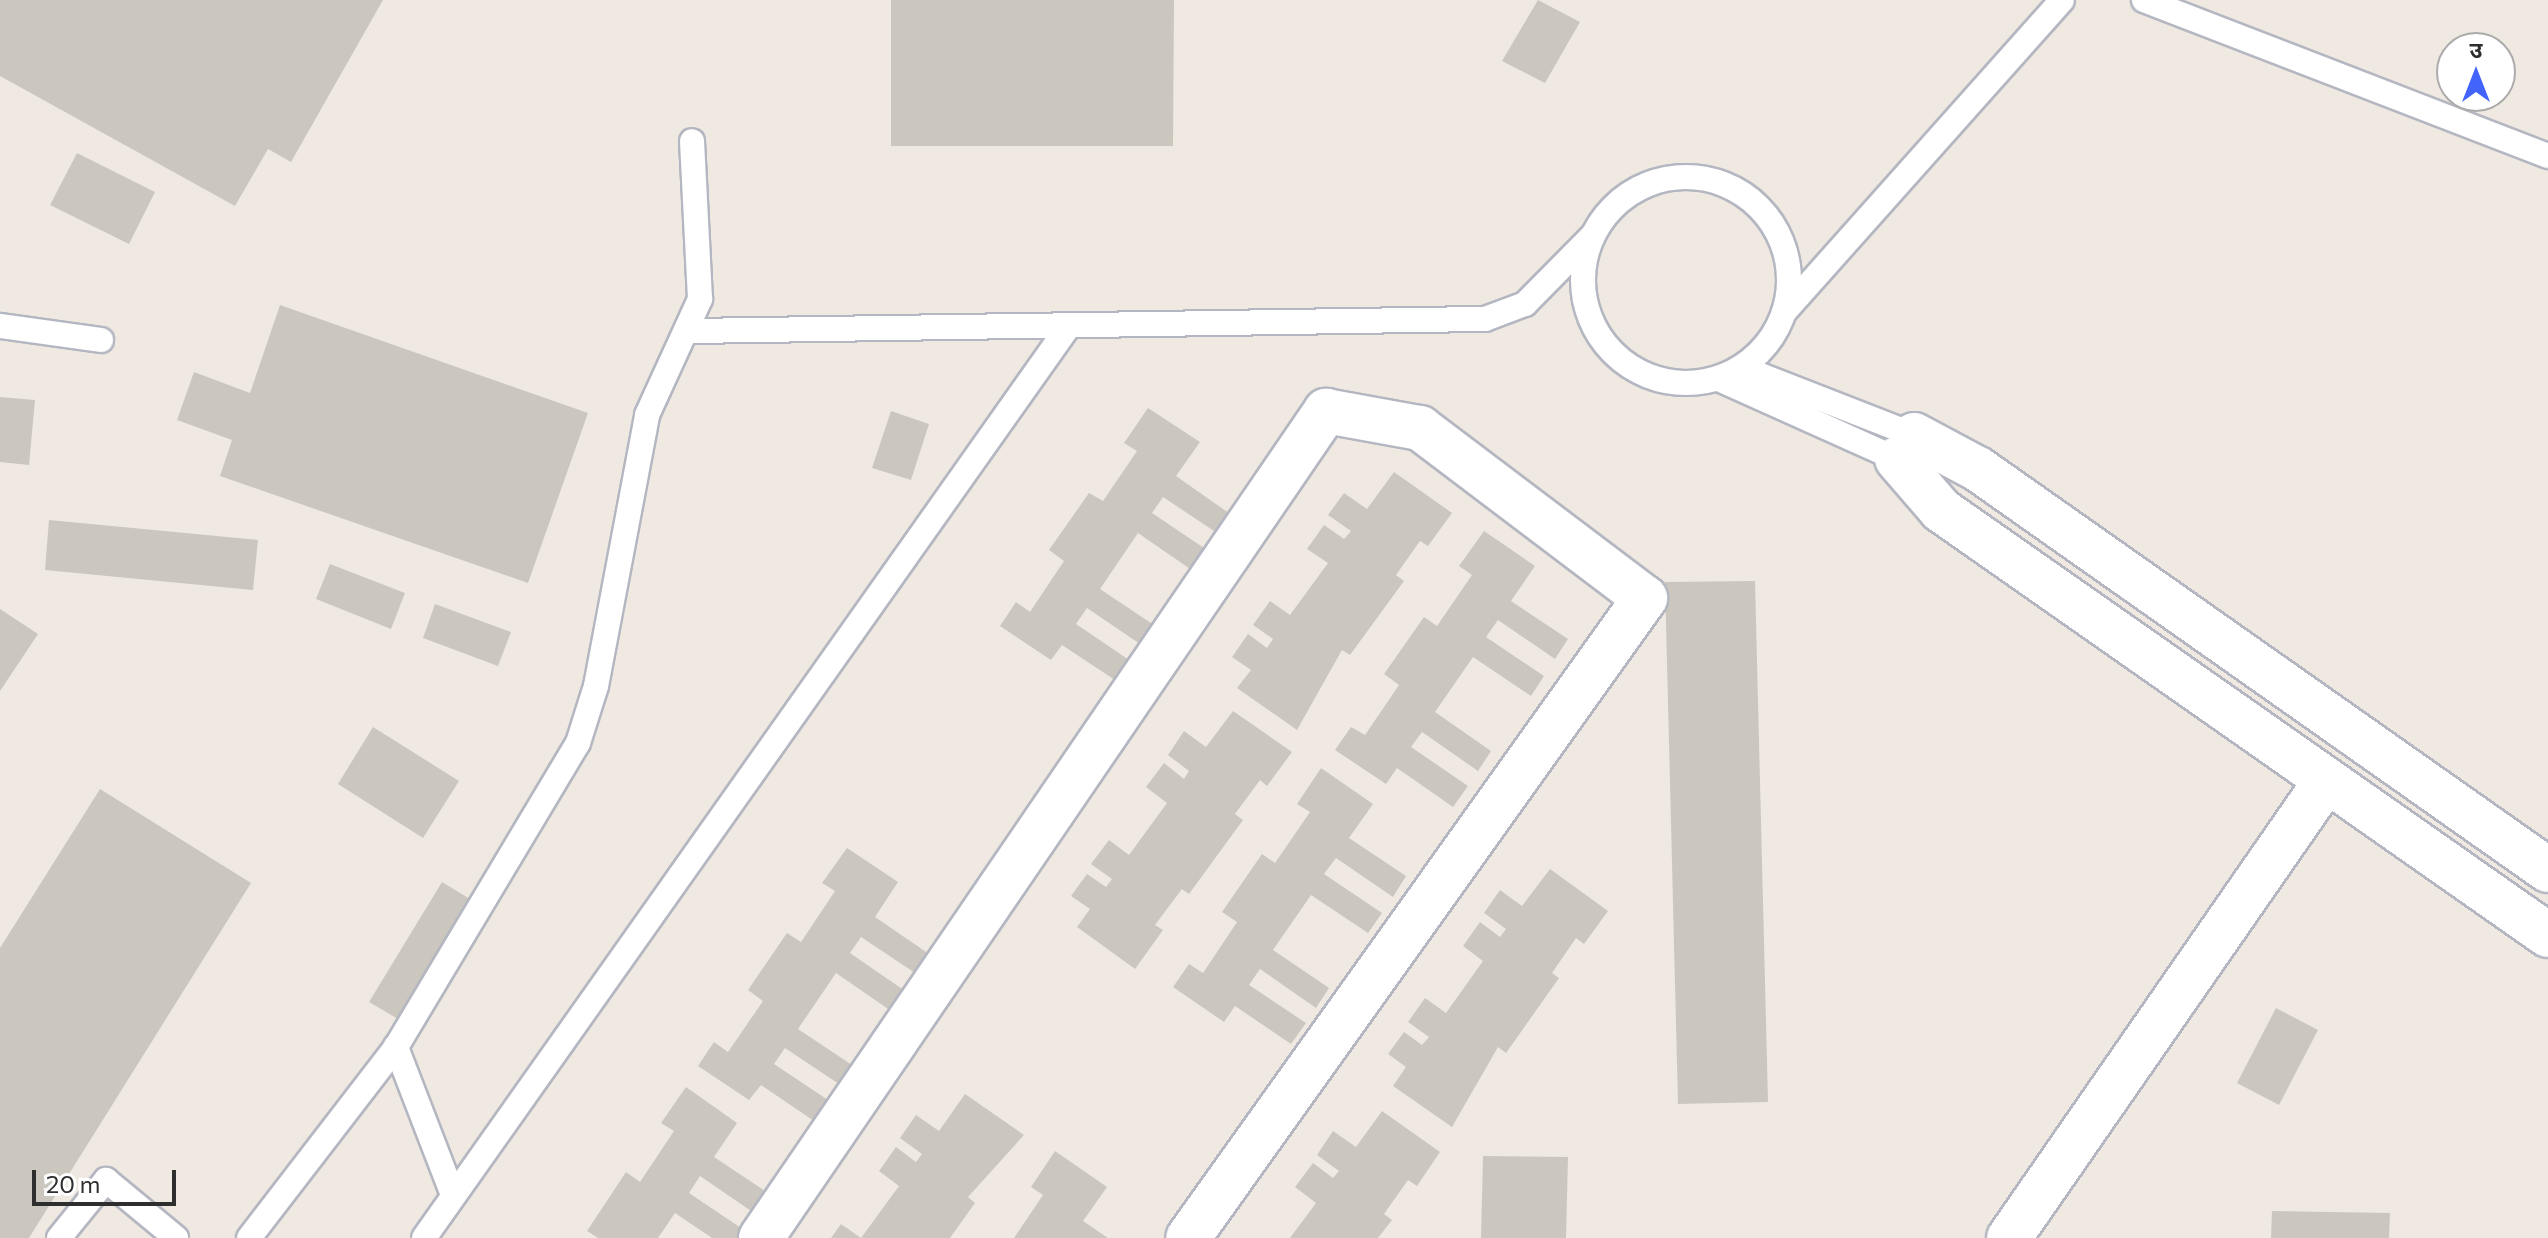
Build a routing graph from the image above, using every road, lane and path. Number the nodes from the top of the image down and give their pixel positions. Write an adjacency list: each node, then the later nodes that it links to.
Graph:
1 (2062, 0): 6 (lane)
2 (2144, 0): 4 (lane)
3 (692, 141): 9 (lane)
4 (2548, 156)
5 (1592, 236): 6 (lane); 8 (lane); 11 (lane)
6 (1785, 311): 11 (lane)
7 (0, 326): 10 (lane)
8 (1066, 330): 9 (lane); 17 (lane)
9 (691, 331): 16 (lane)
10 (101, 340)
11 (1731, 374): 12 (lane)
12 (1906, 447): 13 (street); 14 (street)
13 (2326, 781): 15 (street); 24 (street)
14 (2548, 870)
15 (2548, 935)
16 (396, 1047): 17 (lane); 20 (lane)
17 (453, 1195): 21 (lane)
18 (59, 1238): 19 (lane)
19 (176, 1238)
20 (249, 1238)
21 (424, 1238)
22 (761, 1238): 23 (street)
23 (1188, 1238)
24 (2009, 1238)

